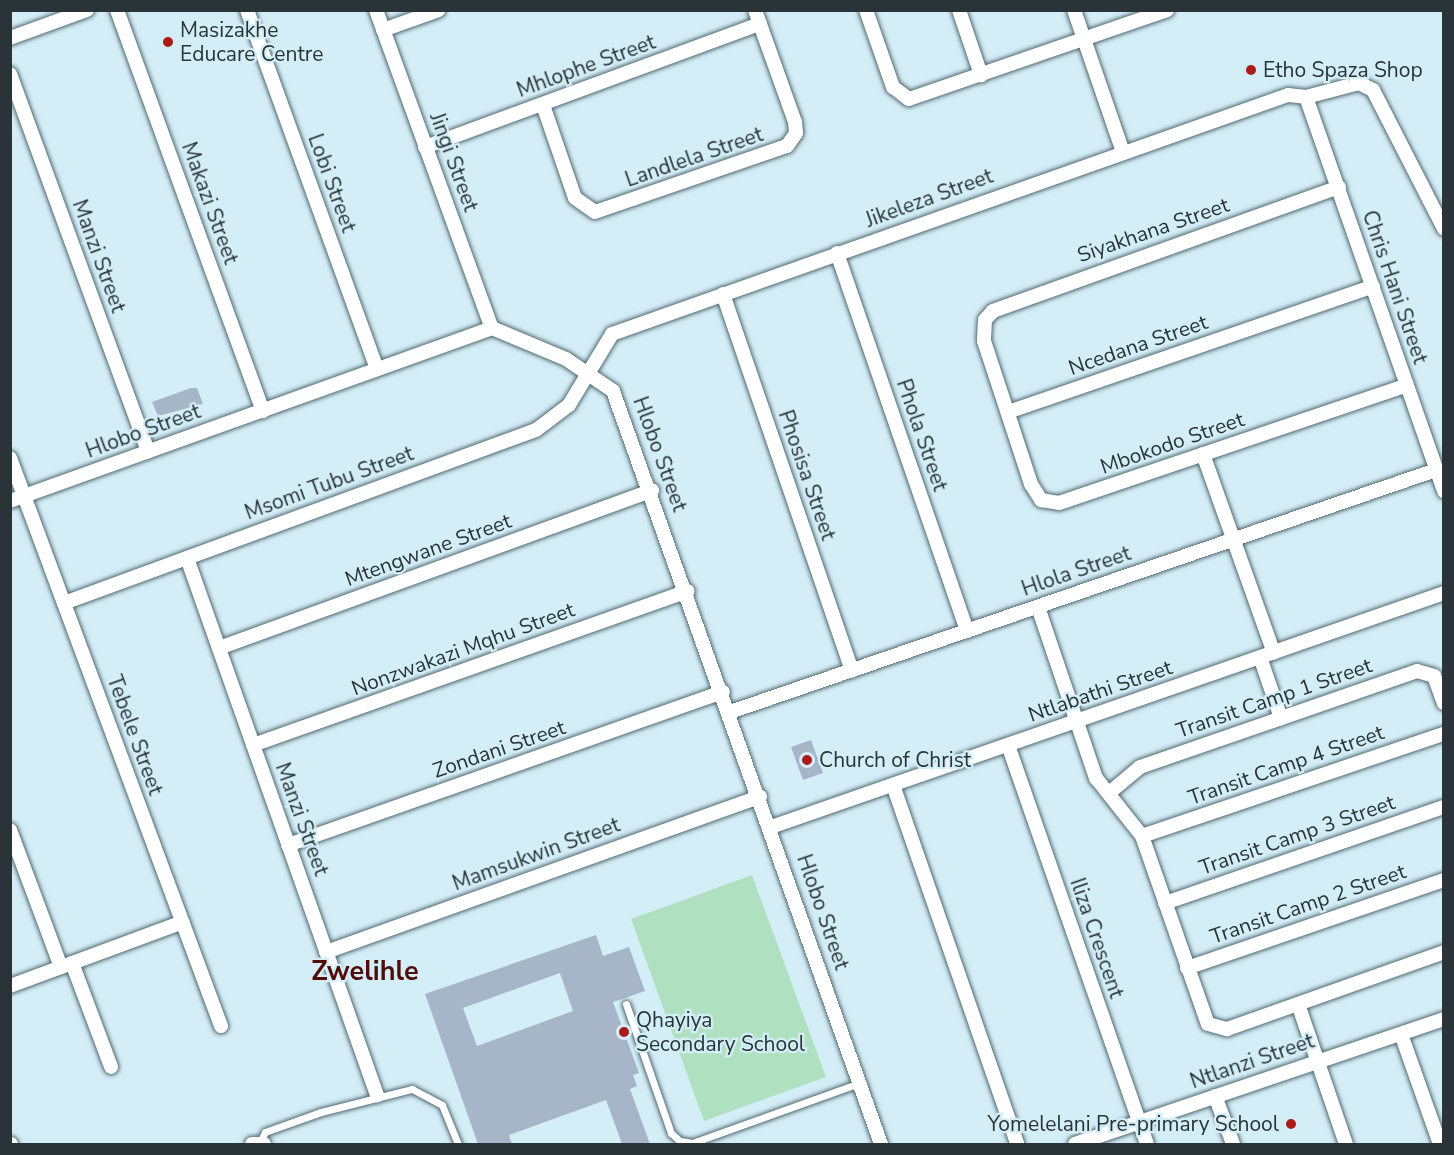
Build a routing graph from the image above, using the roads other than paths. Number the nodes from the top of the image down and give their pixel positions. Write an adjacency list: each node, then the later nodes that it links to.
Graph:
1 (87, 10): 13 (street)
2 (117, 10): 30 (street, Makazi Street)
3 (247, 10): 27 (street, Lobi Street)
4 (376, 10): 12 (street, Jingi Street)
5 (439, 10): 12 (street)
6 (755, 10): 11 (street, Landlela Street)
7 (866, 10): 16 (street)
8 (959, 10): 16 (street)
9 (1074, 10): 14 (street)
10 (1167, 10): 14 (street)
11 (760, 24): 18 (street, Mhlophe Street); 18 (street, Landlela Street)
12 (383, 30): 19 (street, Jingi Street)
13 (10, 38)
14 (1084, 39): 16 (street); 20 (street)
15 (10, 74): 32 (street, Manzi Street)
16 (981, 75)
17 (1305, 98): 20 (street, Jikeleza Street); 21 (street, Chris Hani Street); 22 (street, Jikeleza Street)
18 (543, 105): 19 (street, Mhlophe Street)
19 (425, 147): 26 (street, Jingi Street)
20 (1123, 152): 23 (street, Jikeleza Street)
21 (1339, 187): 24 (street, Chris Hani Street); 31 (street, Siyakhana Street)
22 (1443, 229)
23 (837, 253): 25 (street, Jikeleza Street); 46 (street, Phola Street)
24 (1373, 286): 29 (street, Chris Hani Street); 31 (street, Ncedana Street)
25 (723, 294): 28 (street, Jikeleza Street); 49 (street, Phosisa Street)
26 (492, 328): 27 (street, Hlobo Street); 28 (street, Hlobo Street)
27 (377, 369): 30 (street, Hlobo Street)
28 (588, 374): 36 (street, Hlobo Street); 41 (street, Msomi Tubu Street)
29 (1407, 386): 33 (street, Mbokodo Street); 35 (street, Chris Hani Street)
30 (263, 411): 32 (street, Hlobo Street)
31 (1008, 412): 33 (street, Mbokodo Street)
32 (148, 452): 38 (street, Hlobo Street)
33 (1203, 454): 40 (street)
34 (10, 458): 38 (street, Tebele Street)
35 (1436, 470): 37 (street, Chris Hani Street); 40 (street, Hlola Street)
36 (652, 490): 42 (street, Hlobo Street); 47 (street, Mtengwane Street)
37 (1443, 492)
38 (24, 497): 39 (street, Hlobo Street); 44 (street, Tebele Street)
39 (10, 501)
40 (1233, 539): 45 (street, Hlola Street); 48 (street)
41 (187, 558): 44 (street, Msomi Tubu Street); 47 (street, Manzi Street)
42 (688, 591): 50 (street, Hlobo Street); 57 (street, Nonzwakazi Mqhu Street)
43 (1443, 593): 48 (street, Ntlabathi Street)
44 (64, 603): 68 (street, Tebele Street)
45 (1038, 607): 46 (street, Hlola Street); 54 (street)
46 (967, 631): 49 (street, Hlola Street)
47 (219, 648): 57 (street, Manzi Street)
48 (1267, 655): 53 (street); 54 (street, Ntlabathi Street)
49 (852, 670): 52 (street, Hlola Street)
50 (723, 692): 52 (street, Hlobo Street); 65 (street, Zondani Street)
51 (1443, 703): 53 (street, Transit Camp 1 Street)
52 (730, 712): 60 (street, Hlobo Street)
53 (1281, 718): 59 (street, Transit Camp 1 Street)
54 (1075, 722): 56 (street, Ntlabathi Street); 59 (street)
55 (1443, 734): 64 (street, Transit Camp 4 Street)
56 (1008, 745): 58 (street, Ntlabathi Street); 84 (street, Iliza Crescent)
57 (253, 746): 65 (street, Manzi Street)
58 (893, 785): 62 (street, Ntlabathi Street); 88 (street)
59 (1109, 794): 64 (street)
60 (760, 797): 62 (street, Hlobo Street); 69 (street, Mamsukwin Street)
61 (1443, 807): 67 (street, Transit Camp 3 Street)
62 (771, 827): 81 (street, Hlobo Street)
63 (10, 830): 71 (street)
64 (1142, 836): 67 (street)
65 (288, 845): 69 (street, Manzi Street)
66 (1443, 880): 72 (street, Transit Camp 2 Street)
67 (1165, 903): 72 (street)
68 (183, 922): 71 (street); 77 (street, Tebele Street)
69 (326, 952): 82 (street, Manzi Street)
70 (1443, 952): 75 (street)
71 (67, 965): 73 (street); 80 (street)
72 (1187, 968): 75 (street)
73 (10, 986)
74 (626, 1004): 81 (lane)
75 (1298, 1004): 79 (street)
76 (1443, 1019): 78 (street, Ntlanzi Street)
77 (221, 1026)
78 (1401, 1034): 79 (street, Ntlanzi Street); 93 (street)
79 (1317, 1061): 83 (street, Ntlanzi Street); 92 (street)
80 (111, 1067)
81 (860, 1083): 87 (street, Hlobo Street)
82 (377, 1095): 85 (lane); 86 (lane)
83 (1215, 1096): 84 (street, Ntlanzi Street); 91 (street)
84 (1139, 1123): 89 (street, Ntlanzi Street); 90 (street, Iliza Crescent)
85 (259, 1144)
86 (458, 1144)
87 (881, 1144)
88 (1017, 1144)
89 (1076, 1144)
90 (1147, 1144)
91 (1233, 1144)
92 (1346, 1144)
93 (1440, 1144)

